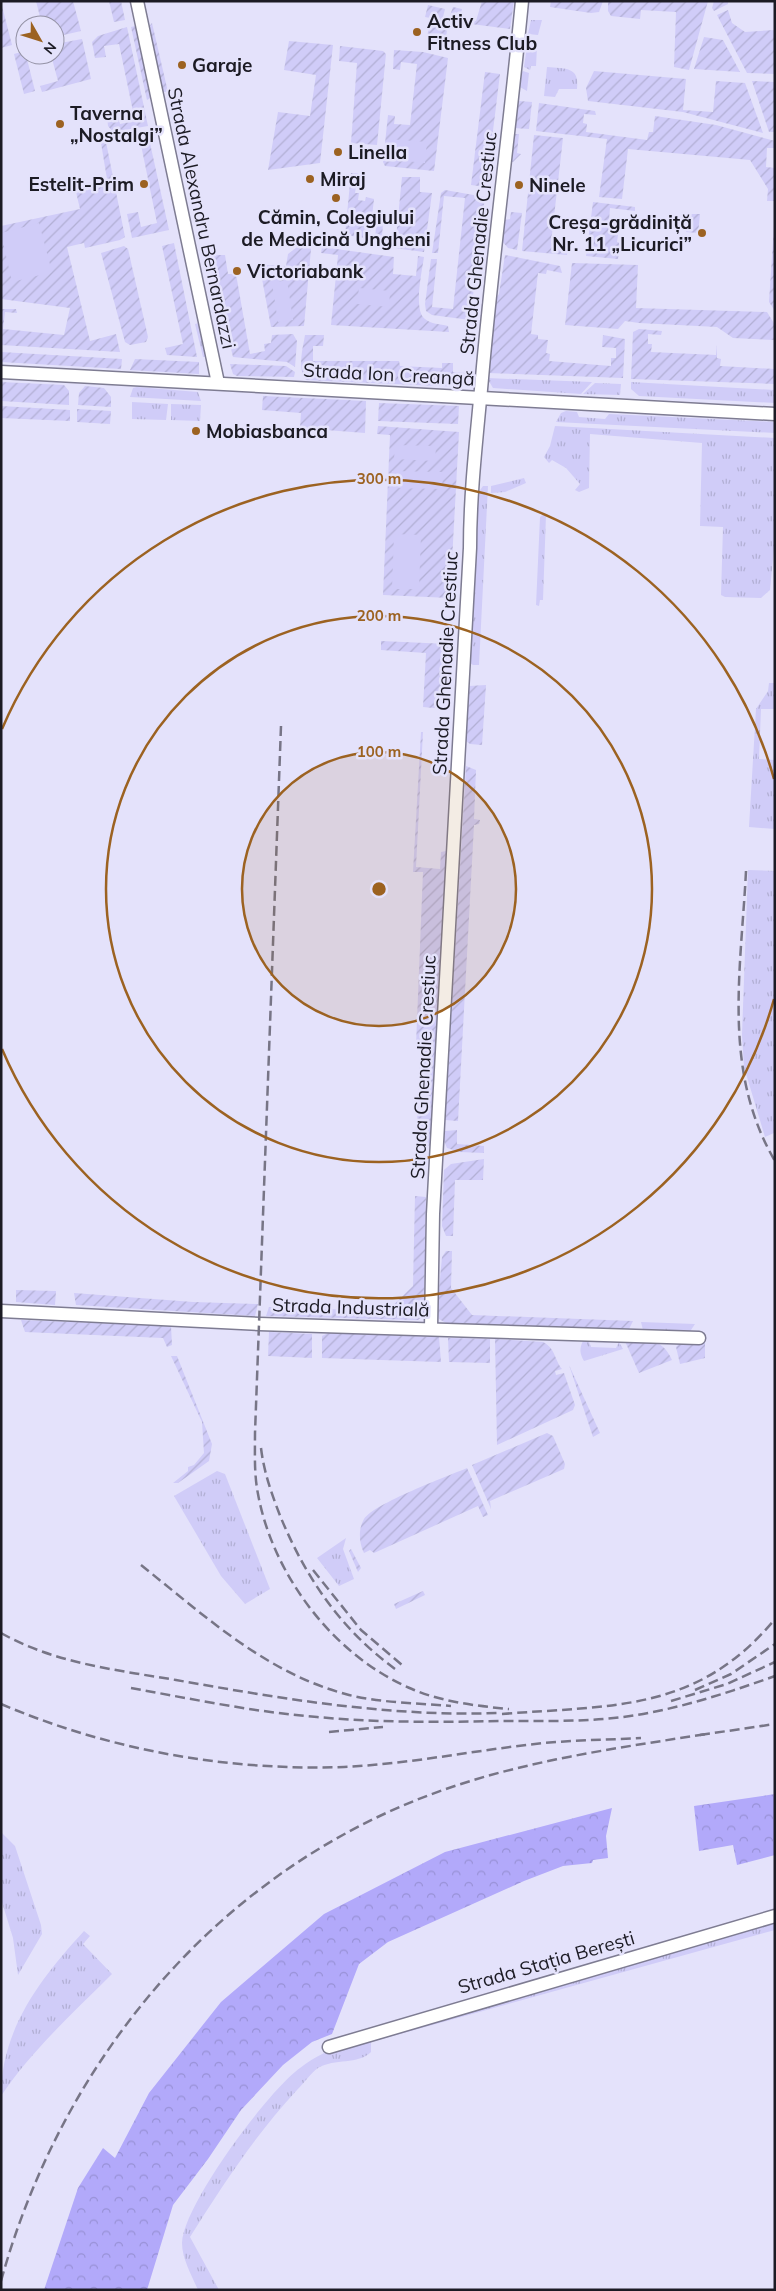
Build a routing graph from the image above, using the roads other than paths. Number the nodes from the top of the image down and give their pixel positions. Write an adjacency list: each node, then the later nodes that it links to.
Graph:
1 (137, 1): 4 (street, Strada Alexandru Bernardazzi)
2 (522, 1): 5 (street, Strada Ghenadie Crestiuc)
3 (1, 372): 4 (street, Strada Ion Creangă)
4 (218, 383): 5 (street, Strada Ion Creangă)
5 (480, 398): 6 (street, Strada Ion Creangă); 8 (street, Strada Ghenadie Crestiuc)
6 (775, 414)
7 (1, 1311): 8 (street, Strada Industrială)
8 (431, 1328): 9 (street, Strada Industrială)
9 (699, 1338)
10 (775, 1916): 11 (street, Strada Stația Berești)
11 (328, 2046)

